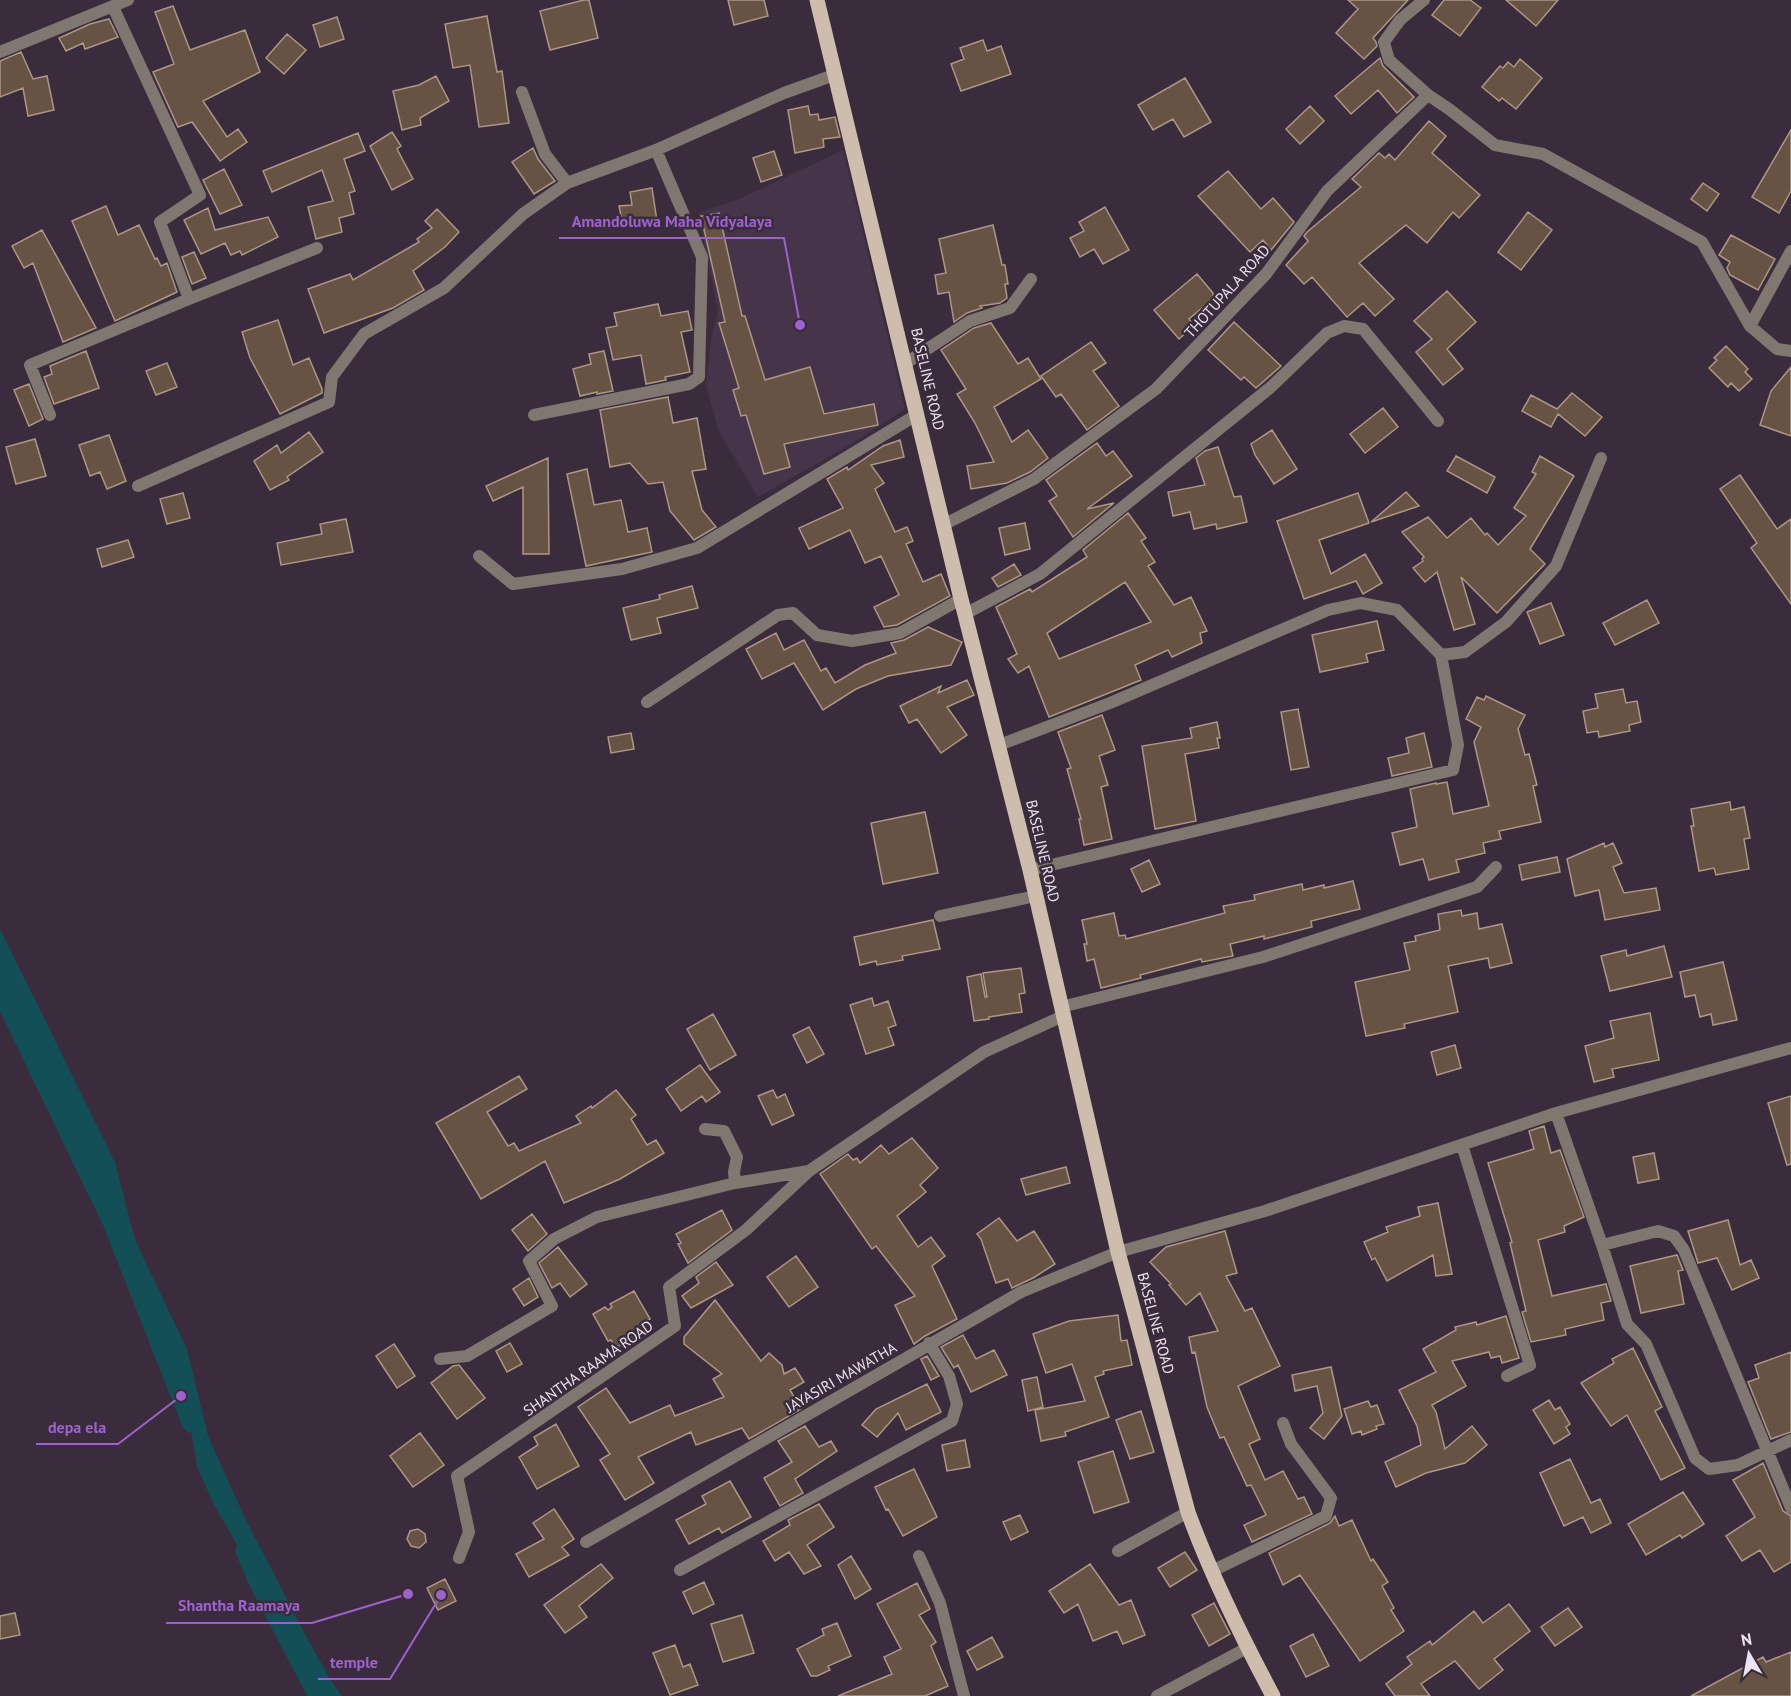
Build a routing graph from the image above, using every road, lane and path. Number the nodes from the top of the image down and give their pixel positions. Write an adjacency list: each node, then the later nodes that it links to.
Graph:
1 (128, 0): 4 (street)
2 (817, 0): 6 (main road, BASELINE ROAD)
3 (1424, 0): 8 (street)
4 (113, 8): 5 (street); 14 (street)
5 (0, 52)
6 (834, 75): 9 (street); 17 (main road, BASELINE ROAD)
7 (522, 92): 10 (street)
8 (1428, 95): 15 (street); 24 (street, THOTUPALA ROAD)
9 (656, 150): 10 (street); 19 (street)
10 (567, 183): 23 (street)
11 (317, 248): 14 (street)
12 (1791, 251): 15 (street)
13 (1031, 279): 17 (street)
14 (189, 299): 20 (street)
15 (1750, 326): 16 (street)
16 (1791, 351)
17 (906, 363): 18 (main road, BASELINE ROAD)
18 (918, 414): 24 (main road, BASELINE ROAD); 25 (street)
19 (534, 415)
20 (50, 416)
21 (1438, 422): 26 (street)
22 (1601, 458): 27 (street)
23 (138, 486)
24 (943, 525): 26 (main road, BASELINE ROAD)
25 (479, 556)
26 (963, 606): 28 (street); 29 (main road, BASELINE ROAD)
27 (1441, 655): 29 (street); 31 (street)
28 (647, 702)
29 (999, 745): 31 (main road, BASELINE ROAD)
30 (1496, 867): 34 (street, SHANTHA RAAMA ROAD)
31 (1030, 870): 32 (main road, BASELINE ROAD)
32 (1036, 896): 33 (street); 34 (main road, BASELINE ROAD)
33 (940, 916)
34 (1062, 1011): 39 (street, SHANTHA RAAMA ROAD); 42 (main road, BASELINE ROAD)
35 (1791, 1048): 36 (street, JAYASIRI MAWATHA)
36 (1556, 1113): 38 (street, JAYASIRI MAWATHA); 41 (street)
37 (705, 1129): 40 (street)
38 (1462, 1145): 42 (street, JAYASIRI MAWATHA); 45 (street)
39 (809, 1171): 40 (street); 54 (street, SHANTHA RAAMA ROAD)
40 (735, 1183): 44 (street)
41 (1602, 1245): 48 (street); 48 (street)
42 (1118, 1252): 43 (street, JAYASIRI MAWATHA); 50 (main road, BASELINE ROAD)
43 (929, 1343): 51 (street, JAYASIRI MAWATHA); 55 (street)
44 (440, 1359)
45 (1507, 1376)
46 (1283, 1423): 56 (street)
47 (1791, 1440): 48 (street)
48 (1767, 1451): 49 (street)
49 (1791, 1508)
50 (1188, 1512): 52 (street); 56 (main road, BASELINE ROAD)
51 (586, 1542)
52 (1118, 1551)
53 (919, 1556): 58 (street)
54 (459, 1558)
55 (680, 1570)
56 (1212, 1571): 57 (main road, BASELINE ROAD)
57 (1247, 1648): 59 (street); 60 (main road, BASELINE ROAD)
58 (961, 1695)
59 (1157, 1696)
60 (1273, 1696)

